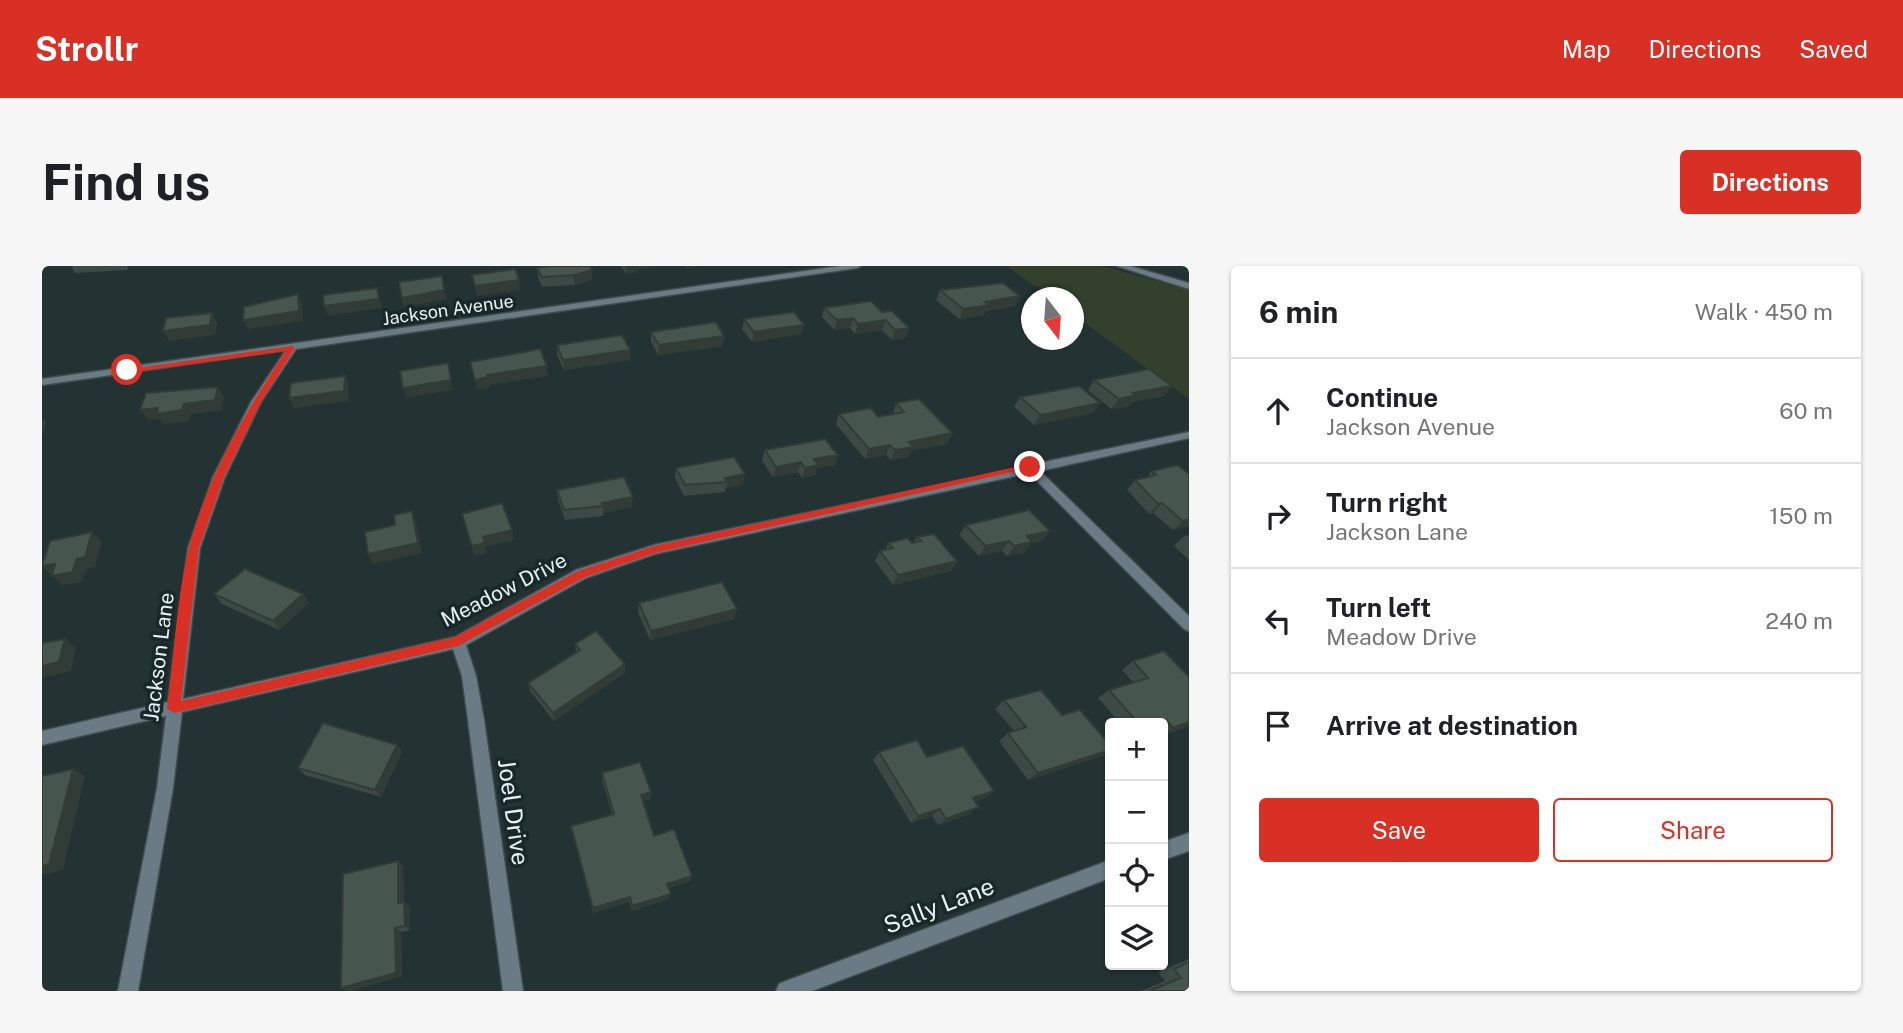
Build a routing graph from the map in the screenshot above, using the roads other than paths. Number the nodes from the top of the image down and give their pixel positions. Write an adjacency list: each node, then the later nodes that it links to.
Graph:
1 (851, 266): 4 (street, Jackson Avenue)
2 (1121, 266): 3 (street)
3 (1189, 286)
4 (292, 348): 5 (street, Jackson Avenue); 10 (street, Jackson Lane)
5 (42, 382)
6 (1189, 436): 7 (street, Meadow Drive)
7 (1030, 467): 8 (street); 9 (street, Meadow Drive)
8 (1189, 625)
9 (458, 642): 10 (street, Meadow Drive); 16 (street, Joel Drive)
10 (174, 708): 11 (street, Meadow Drive); 15 (street, Jackson Lane)
11 (42, 738)
12 (1189, 842): 13 (street)
13 (1168, 849)
14 (1105, 871): 17 (street, Sally Lane)
15 (128, 991)
16 (513, 991)
17 (786, 991)

